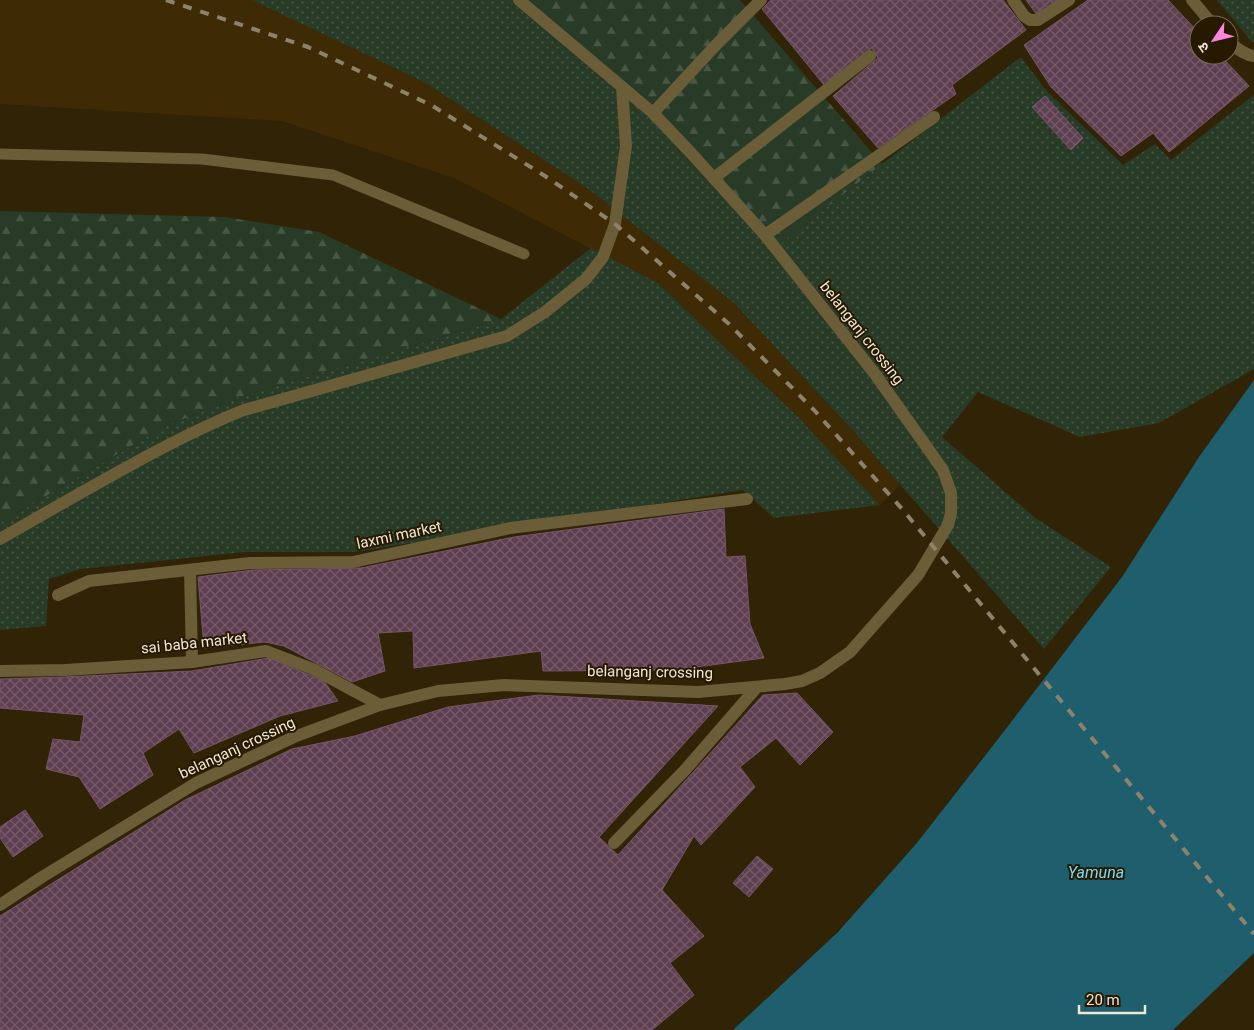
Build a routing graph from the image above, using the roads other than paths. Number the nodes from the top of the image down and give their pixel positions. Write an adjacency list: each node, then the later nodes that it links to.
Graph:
1 (519, 0): 10 (street, belanganj crossing)
2 (761, 0): 11 (street)
3 (1013, 0): 4 (street)
4 (1069, 0)
5 (1192, 0): 6 (street)
6 (1205, 15)
7 (1239, 49): 9 (street)
8 (870, 56): 14 (street)
9 (1254, 56)
10 (622, 88): 11 (street, belanganj crossing); 18 (street)
11 (653, 113): 14 (street, belanganj crossing)
12 (934, 117): 15 (street)
13 (0, 154): 16 (lane)
14 (714, 178): 15 (street, belanganj crossing)
15 (765, 235): 23 (street, belanganj crossing)
16 (524, 254)
17 (747, 499): 19 (street, laxmi market)
18 (0, 539)
19 (190, 570): 20 (street, laxmi market); 21 (street)
20 (58, 595)
21 (192, 662): 22 (street, sai baba market); 24 (street, sai baba market)
22 (0, 671)
23 (757, 687): 24 (street, belanganj crossing); 25 (street)
24 (380, 705): 26 (street, belanganj crossing)
25 (614, 843)
26 (0, 905)

